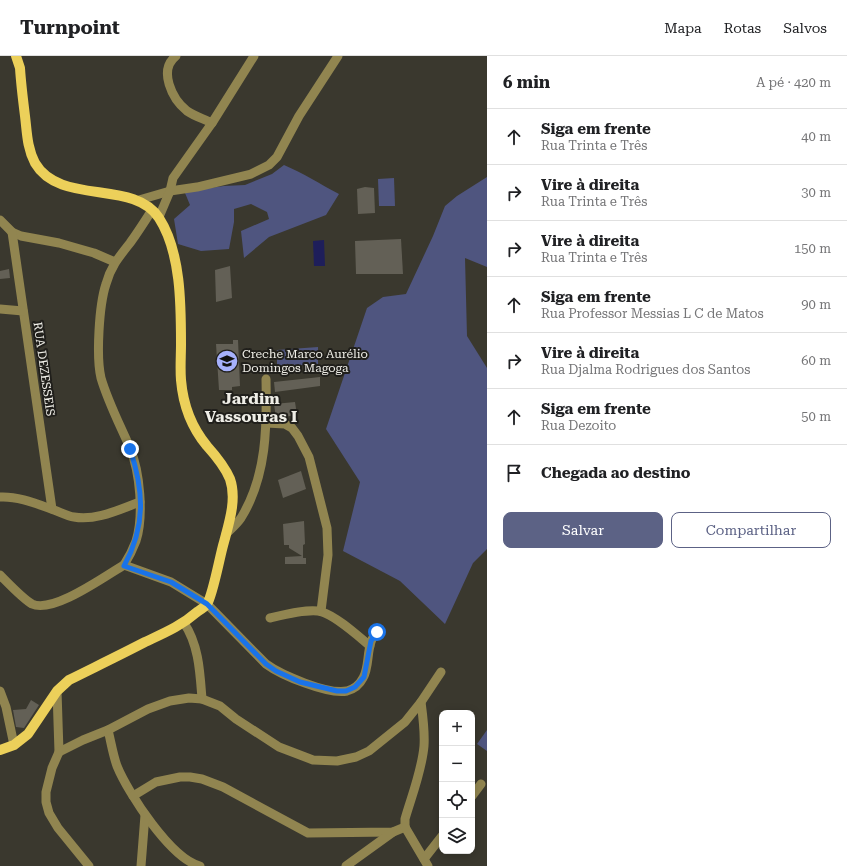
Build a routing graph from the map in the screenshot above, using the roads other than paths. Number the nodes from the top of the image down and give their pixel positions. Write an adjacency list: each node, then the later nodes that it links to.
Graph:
1 (16, 56): 7 (main road)
2 (176, 56): 5 (street)
3 (254, 56): 5 (street)
4 (338, 56): 6 (street)
5 (212, 123): 6 (street)
6 (170, 191): 7 (street); 8 (street)
7 (139, 200): 8 (main road)
8 (155, 213): 11 (street); 19 (main road)
9 (0, 220): 10 (street)
10 (12, 232): 11 (street); 13 (street, RUA DEZESSEIS)
11 (115, 262): 17 (street)
12 (0, 309): 13 (street)
13 (23, 311): 18 (street, RUA DEZESSEIS)
14 (266, 379): 15 (street)
15 (266, 423): 19 (street); 23 (street)
16 (0, 497): 18 (street)
17 (140, 502): 18 (street); 20 (street)
18 (52, 509)
19 (226, 534): 22 (main road)
20 (124, 566): 21 (street); 22 (street)
21 (0, 575)
22 (207, 604): 25 (main road); 27 (street)
23 (321, 611): 24 (street); 27 (street)
24 (270, 618)
25 (184, 623): 30 (main road); 31 (street)
26 (377, 632): 27 (street)
27 (370, 646)
28 (441, 672): 32 (street)
29 (0, 691): 34 (street)
30 (57, 691): 34 (main road); 36 (street)
31 (202, 699): 32 (street); 33 (street)
32 (421, 702): 41 (street)
33 (108, 730): 36 (street); 39 (street)
34 (14, 745): 35 (main road)
35 (0, 750)
36 (59, 752): 45 (street)
37 (481, 784): 38 (street)
38 (475, 792)
39 (133, 796): 40 (street); 42 (street)
40 (145, 815): 46 (street); 47 (street)
41 (405, 827): 42 (street); 44 (street)
42 (393, 832): 48 (street)
43 (439, 841): 44 (street)
44 (426, 863)
45 (89, 866)
46 (141, 866)
47 (198, 866)
48 (346, 866)

